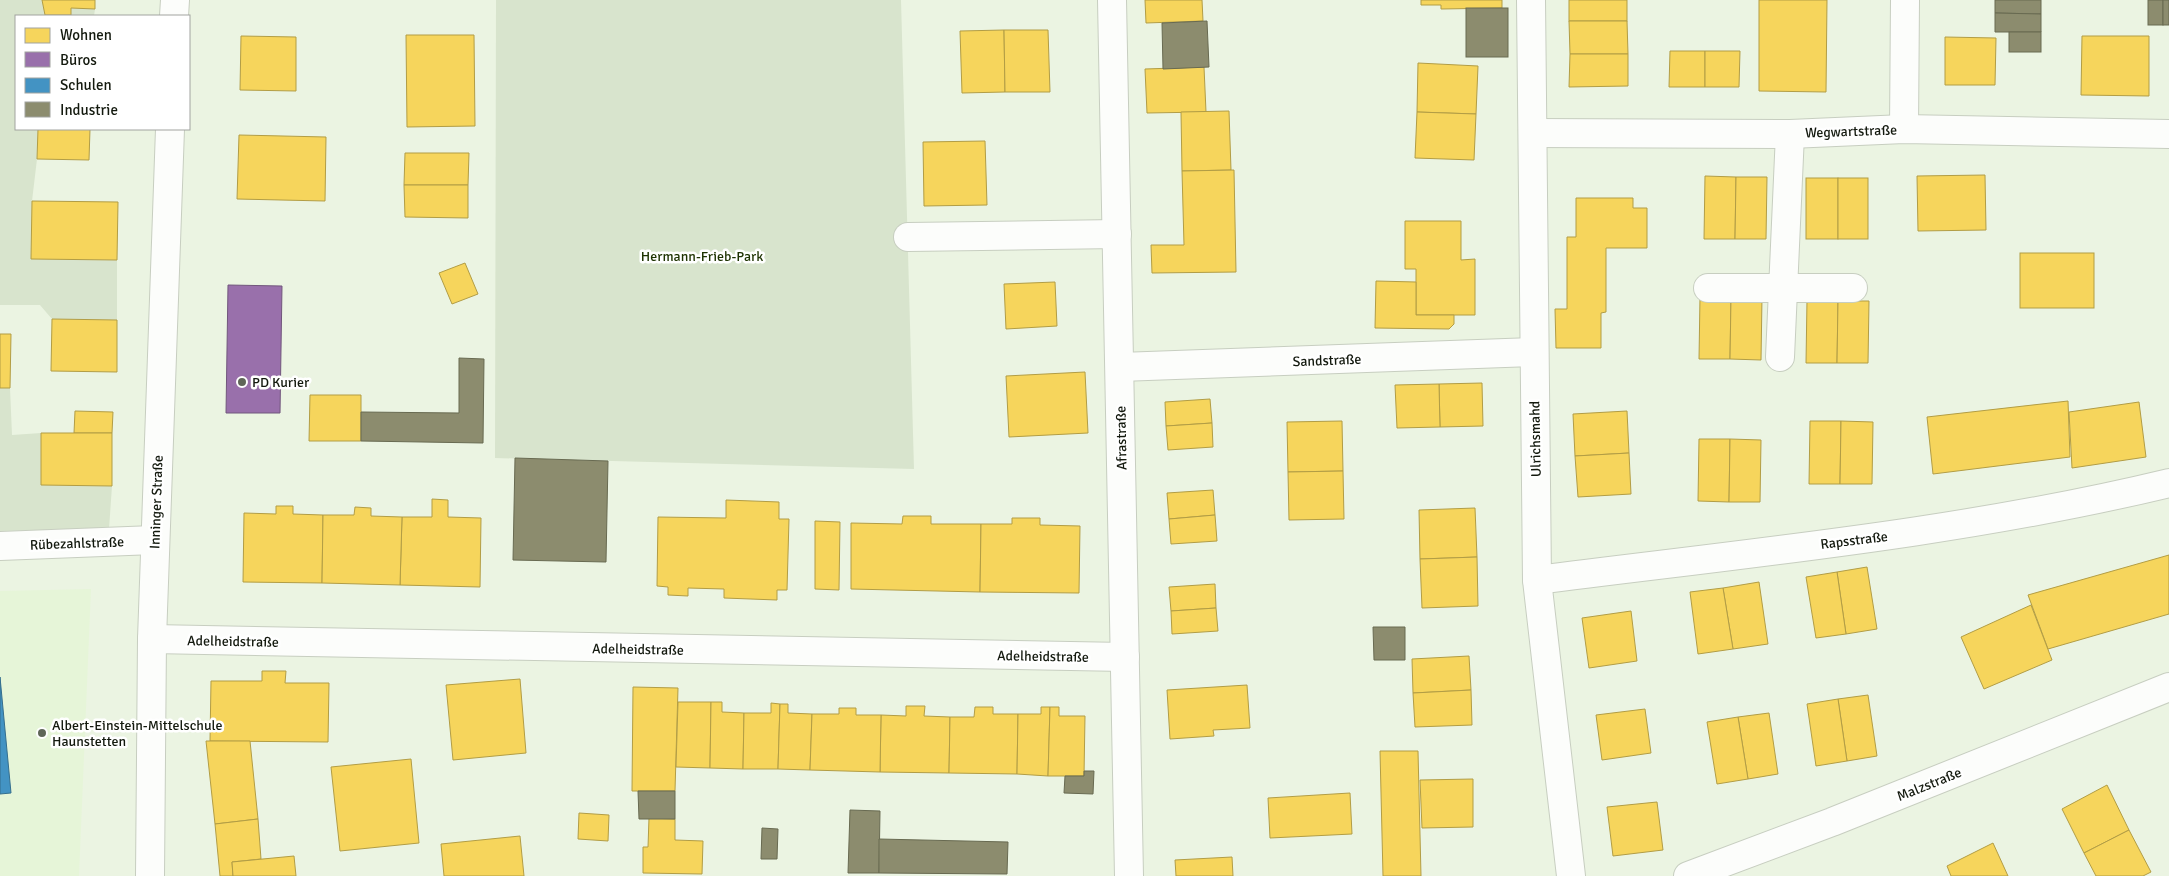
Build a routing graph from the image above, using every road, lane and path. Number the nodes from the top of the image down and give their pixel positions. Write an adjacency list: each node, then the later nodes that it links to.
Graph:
1 (175, 0): 5 (street)
2 (1112, 0): 11 (street, Afrastraße)
3 (1531, 0): 8 (street, Ulrichsmahd)
4 (1905, 0): 6 (street)
5 (174, 15)
6 (1904, 129): 9 (street, Wegwartstraße); 10 (street, Wegwartstraße)
7 (170, 130): 20 (street, Inninger Straße)
8 (1533, 133): 9 (street, Wegwartstraße); 16 (street, Ulrichsmahd)
9 (1790, 134): 14 (street)
10 (2169, 134)
11 (1117, 234): 12 (street); 18 (street, Afrastraße)
12 (908, 237)
13 (1708, 288): 14 (street)
14 (1782, 288): 15 (street); 17 (street)
15 (1853, 288)
16 (1534, 352): 18 (street, Sandstraße); 22 (street, Ulrichsmahd)
17 (1780, 357)
18 (1120, 366): 24 (street, Afrastraße)
19 (2169, 482): 22 (street, Rapsstraße)
20 (154, 540): 21 (street, Rübezahlstraße); 23 (street, Inninger Straße)
21 (0, 546)
22 (1537, 580): 28 (street, Ulrichsmahd)
23 (152, 639): 24 (street, Adelheidstraße); 26 (street, Inninger Straße)
24 (1125, 657): 27 (street, Afrastraße)
25 (2169, 687): 29 (street, Malzstraße)
26 (150, 876)
27 (1129, 876)
28 (1571, 876)
29 (1688, 876)

